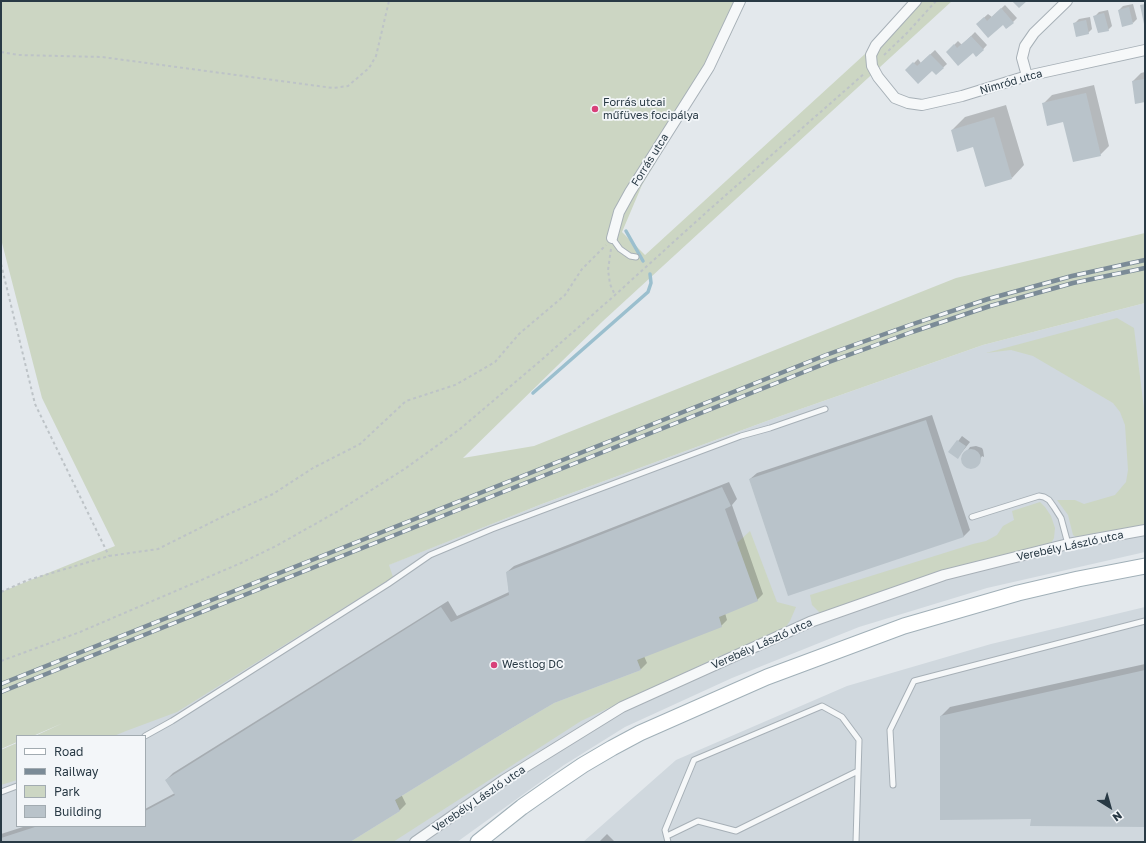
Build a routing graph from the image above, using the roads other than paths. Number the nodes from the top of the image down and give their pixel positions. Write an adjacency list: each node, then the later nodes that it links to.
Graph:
1 (740, 1): 6 (street, Forrás utca)
2 (916, 1): 5 (street, Nimród utca)
3 (1067, 1): 5 (street)
4 (1145, 50): 5 (street, Nimród utca)
5 (1027, 76)
6 (612, 238): 7 (lane)
7 (636, 257)
8 (825, 409): 14 (lane)
9 (972, 517): 11 (lane)
10 (1145, 530): 11 (street, Verebély László utca)
11 (1068, 544): 20 (street, Verebély László utca)
12 (1145, 566): 21 (main road)
13 (1145, 621): 16 (lane)
14 (146, 735)
15 (858, 771): 19 (lane); 19 (lane); 23 (lane)
16 (893, 785)
17 (16, 786): 18 (lane)
18 (1, 792)
19 (667, 836): 22 (lane)
20 (415, 842)
21 (478, 842)
22 (668, 842)
23 (856, 842)

